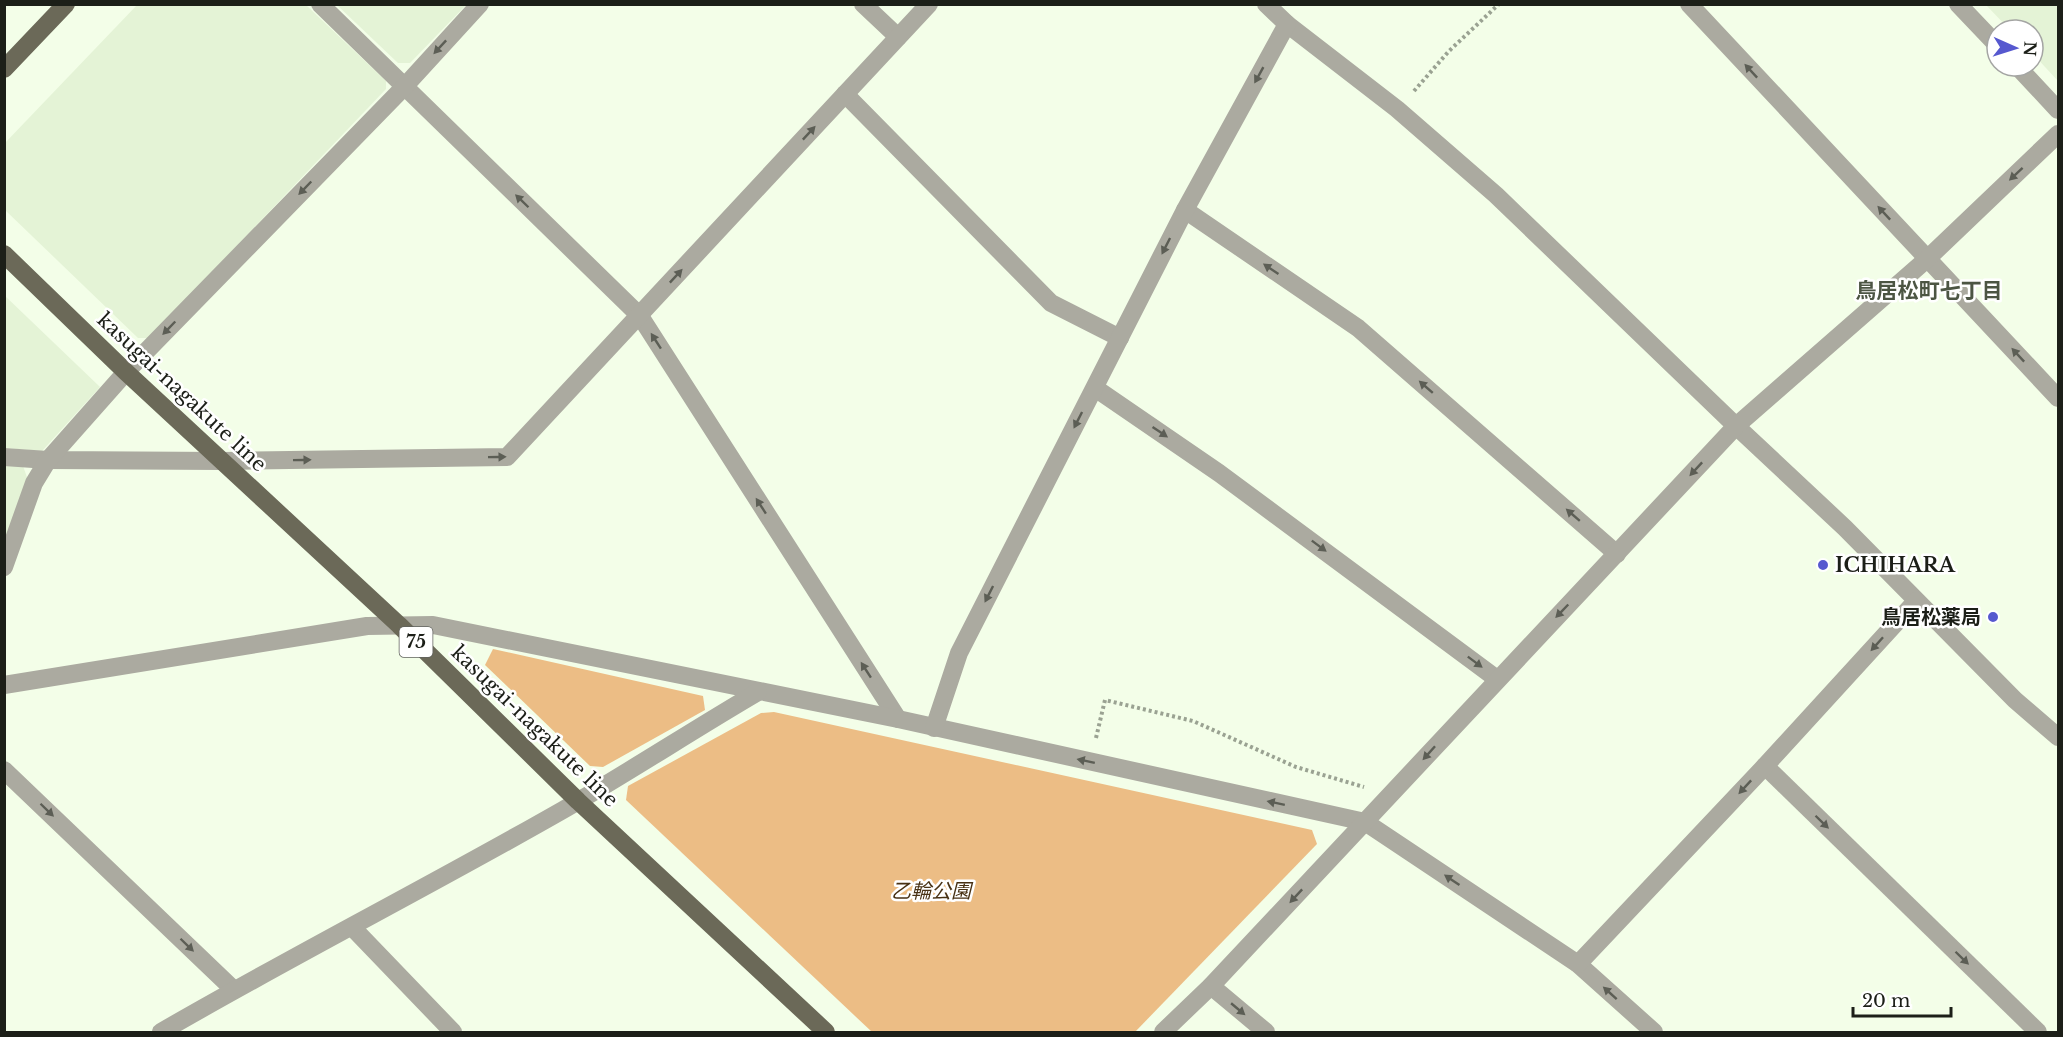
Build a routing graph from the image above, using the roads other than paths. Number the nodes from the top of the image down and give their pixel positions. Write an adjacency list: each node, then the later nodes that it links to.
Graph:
1 (66, 4): 12 (main road)
2 (320, 4): 14 (street)
3 (480, 4): 14 (street, one-way to 14)
4 (863, 4): 11 (street)
5 (929, 4): 11 (street)
6 (1266, 4): 9 (street)
7 (1689, 4): 20 (street, one-way to 7)
8 (1958, 4): 10 (street)
9 (1287, 24): 18 (street, one-way to 18); 26 (street)
10 (1985, 32)
11 (898, 37): 15 (street)
12 (4, 69)
13 (2028, 78): 16 (street)
14 (405, 86): 21 (street, one-way to 14); 23 (street, one-way to 23)
15 (845, 94): 21 (street, one-way to 15); 22 (street)
16 (2058, 110)
17 (2058, 134): 20 (street, one-way to 20)
18 (1185, 210): 22 (street, one-way to 22); 30 (street, one-way to 18)
19 (4, 254): 23 (main road, kasugai-nagakute line / 75)
20 (1927, 259): 25 (street, one-way to 20); 26 (street)
21 (640, 316): 29 (street, one-way to 21); 37 (street, one-way to 21)
22 (1120, 338): 24 (street)
23 (126, 372): 28 (street); 29 (main road, kasugai-nagakute line / 75)
24 (1095, 388): 34 (street, one-way to 34); 38 (street, one-way to 38)
25 (2058, 398)
26 (1736, 426): 30 (street, one-way to 30); 32 (street)
27 (4, 457): 28 (street)
28 (48, 460): 29 (street); 31 (street)
29 (222, 461): 33 (main road, kasugai-nagakute line / 75)
30 (1617, 554): 34 (street, one-way to 34)
31 (4, 567)
32 (1916, 601): 39 (street); 40 (street, one-way to 40)
33 (399, 625): 35 (street); 36 (street); 42 (main road, kasugai-nagakute line / 75)
34 (1497, 679): 43 (street, one-way to 43)
35 (4, 685)
36 (758, 692): 37 (street); 42 (street)
37 (898, 719): 38 (street)
38 (934, 728): 43 (street, one-way to 38)
39 (2058, 737)
40 (1766, 766): 45 (street, one-way to 45); 54 (street, one-way to 54)
41 (4, 770): 47 (street, one-way to 47)
42 (578, 801): 44 (street); 50 (main road, kasugai-nagakute line / 75)
43 (1365, 822): 45 (street, one-way to 43); 46 (street, one-way to 46)
44 (352, 927): 47 (street); 49 (street)
45 (1578, 964): 53 (street, one-way to 45)
46 (1211, 986): 51 (street); 52 (street, one-way to 52)
47 (234, 990): 48 (street)
48 (161, 1032)
49 (453, 1032)
50 (826, 1032)
51 (1163, 1032)
52 (1266, 1032)
53 (1653, 1032)
54 (2038, 1032)

